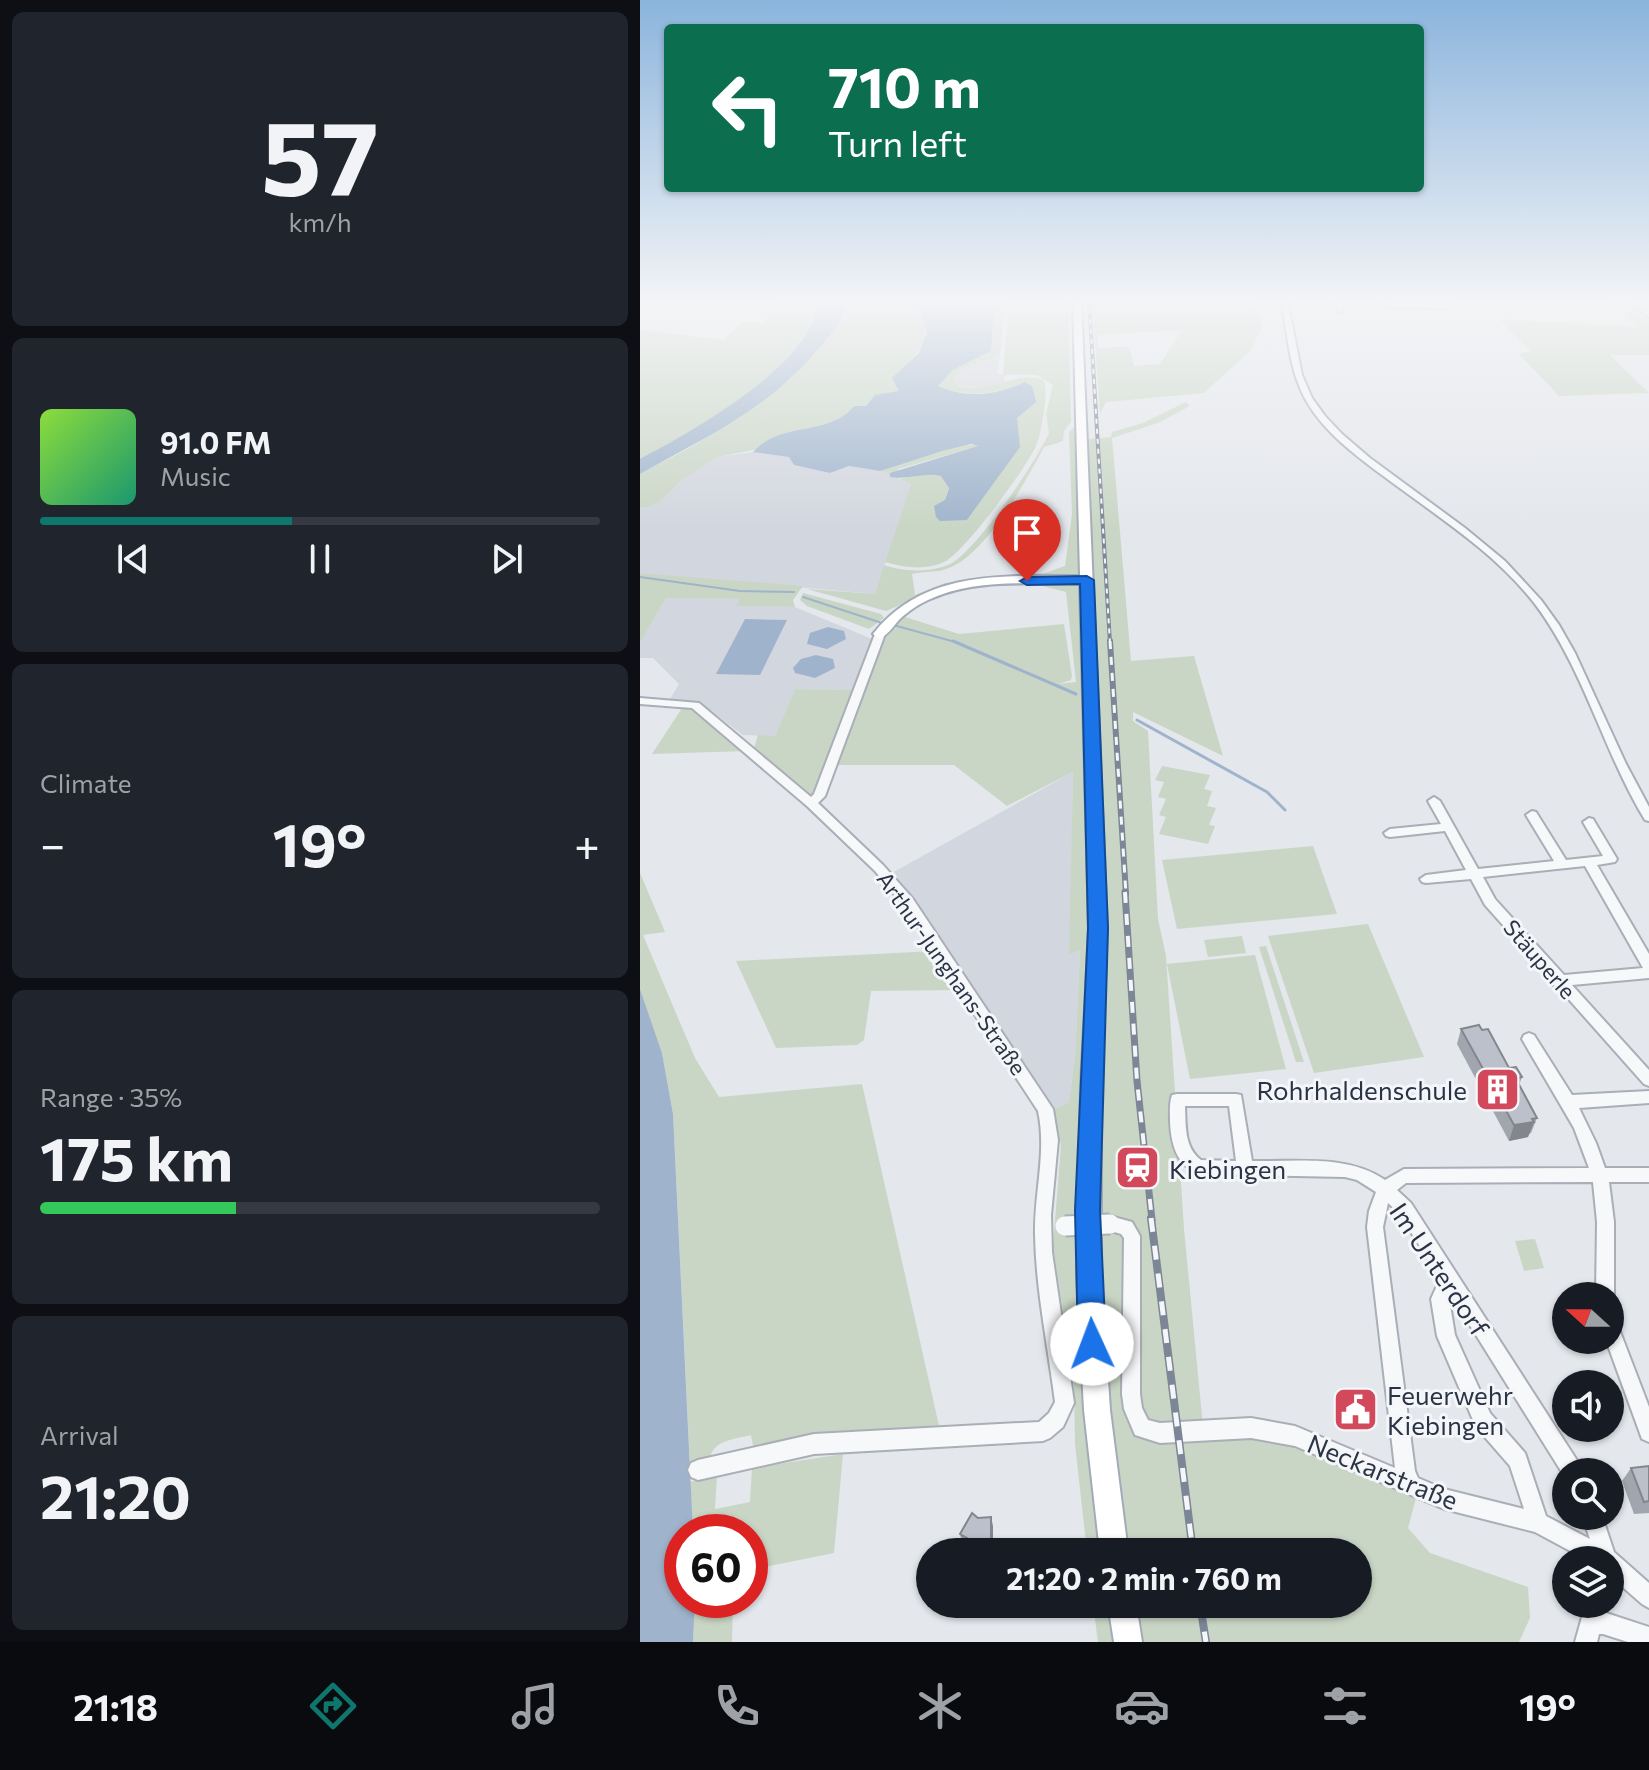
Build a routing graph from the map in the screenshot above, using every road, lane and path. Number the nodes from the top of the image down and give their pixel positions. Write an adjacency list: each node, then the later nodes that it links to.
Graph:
1 (1080, 376): 3 (main road)
2 (1300, 376): 9 (street)
3 (1087, 580): 4 (main road); 37 (main road)
4 (884, 627): 7 (street)
5 (640, 701): 7 (street, Arthur-Junghans-Straße)
6 (1434, 801): 11 (street, Stäuperle)
7 (811, 803): 28 (street, Arthur-Junghans-Straße)
8 (1532, 815): 14 (street)
9 (1649, 817)
10 (1589, 822): 13 (street)
11 (1448, 827): 12 (street); 15 (street, Stäuperle)
12 (1390, 833)
13 (1589, 862): 14 (street); 17 (street)
14 (1562, 864): 15 (street)
15 (1471, 874): 16 (street); 19 (street, Stäuperle)
16 (1426, 879)
17 (1649, 966)
18 (1649, 973): 19 (street)
19 (1558, 981): 21 (street, Stäuperle)
20 (1529, 1039): 23 (street)
21 (1649, 1080)
22 (1649, 1097): 23 (street)
23 (1567, 1102): 25 (street)
24 (1245, 1168): 24 (street, Im Unterdorf); 27 (street, Im Unterdorf)
25 (1600, 1174): 26 (street); 27 (street); 30 (street)
26 (1649, 1175)
27 (1385, 1189): 29 (street, Im Unterdorf); 35 (street)
28 (1042, 1228): 34 (street, Arthur-Junghans-Straße); 35 (street, Neckarstraße, bridge)
29 (1449, 1279): 33 (street, Im Unterdorf); 36 (street)
30 (1605, 1282)
31 (1620, 1354): 32 (street)
32 (1649, 1432)
33 (1564, 1458)
34 (698, 1470)
35 (1412, 1487): 36 (street, Neckarstraße)
36 (1538, 1523): 38 (street, Neckarstraße)
37 (1112, 1538)
38 (1582, 1546)
39 (1624, 1574): 40 (street, Neckarstraße)
40 (1649, 1597)
41 (1124, 1618): 43 (main road)
42 (1649, 1638): 44 (street)
43 (1128, 1642)
44 (1586, 1642)

